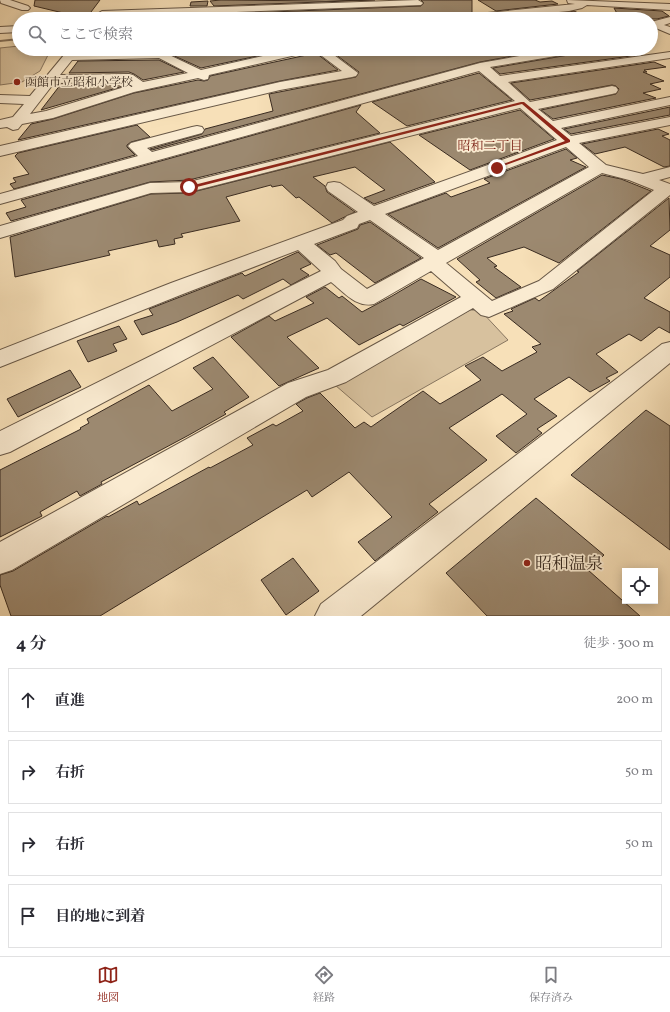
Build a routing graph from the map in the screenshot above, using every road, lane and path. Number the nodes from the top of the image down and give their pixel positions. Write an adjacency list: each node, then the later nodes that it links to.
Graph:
1 (568, 0): 4 (street)
2 (5, 1): 9 (street)
3 (417, 1): 6 (street); 13 (street)
4 (585, 2): 8 (street); 15 (street)
5 (112, 3): 10 (street)
6 (307, 3): 11 (street); 12 (street)
7 (497, 5): 14 (street)
8 (670, 7)
9 (25, 8)
10 (104, 12)
11 (174, 12)
12 (312, 12)
13 (422, 12)
14 (503, 12)
15 (529, 12)
16 (670, 20): 17 (street)
17 (658, 23)
18 (658, 26): 21 (street)
19 (12, 29): 20 (street)
20 (0, 30)
21 (670, 31)
22 (670, 55): 34 (street)
23 (69, 56): 33 (street)
24 (166, 56): 32 (street)
25 (239, 56): 30 (street)
26 (268, 56): 30 (street)
27 (275, 56): 35 (street)
28 (329, 56): 35 (street)
29 (541, 56): 31 (street)
30 (248, 63): 32 (street)
31 (480, 67): 34 (street); 47 (street)
32 (198, 74): 36 (street); 40 (street)
33 (50, 79): 36 (street); 42 (street)
34 (498, 80): 43 (street)
35 (296, 83): 40 (street)
36 (141, 87): 46 (street)
37 (565, 89): 43 (street)
38 (612, 90): 43 (street)
39 (668, 94): 50 (street)
40 (234, 97): 53 (street)
41 (0, 99): 42 (street)
42 (33, 100): 46 (street)
43 (523, 103): 50 (street); 60 (street)
44 (265, 112): 47 (street)
45 (670, 121): 51 (street)
46 (17, 122): 48 (street); 52 (street)
47 (281, 122): 54 (street)
48 (0, 124)
49 (212, 126): 54 (street)
50 (551, 126): 51 (street)
51 (568, 141): 55 (street); 59 (street)
52 (0, 142)
53 (0, 151)
54 (149, 158): 58 (street)
55 (600, 168): 56 (street); 62 (street)
56 (669, 184): 64 (street)
57 (334, 187): 59 (street)
58 (0, 199)
59 (372, 213): 61 (street); 62 (street)
60 (0, 232)
61 (301, 243): 63 (street); 66 (street)
62 (436, 260): 63 (street); 64 (street)
63 (333, 273): 67 (street)
64 (476, 298): 68 (street)
65 (670, 350): 69 (street)
66 (0, 359)
67 (0, 444)
68 (0, 559)
69 (333, 616)

